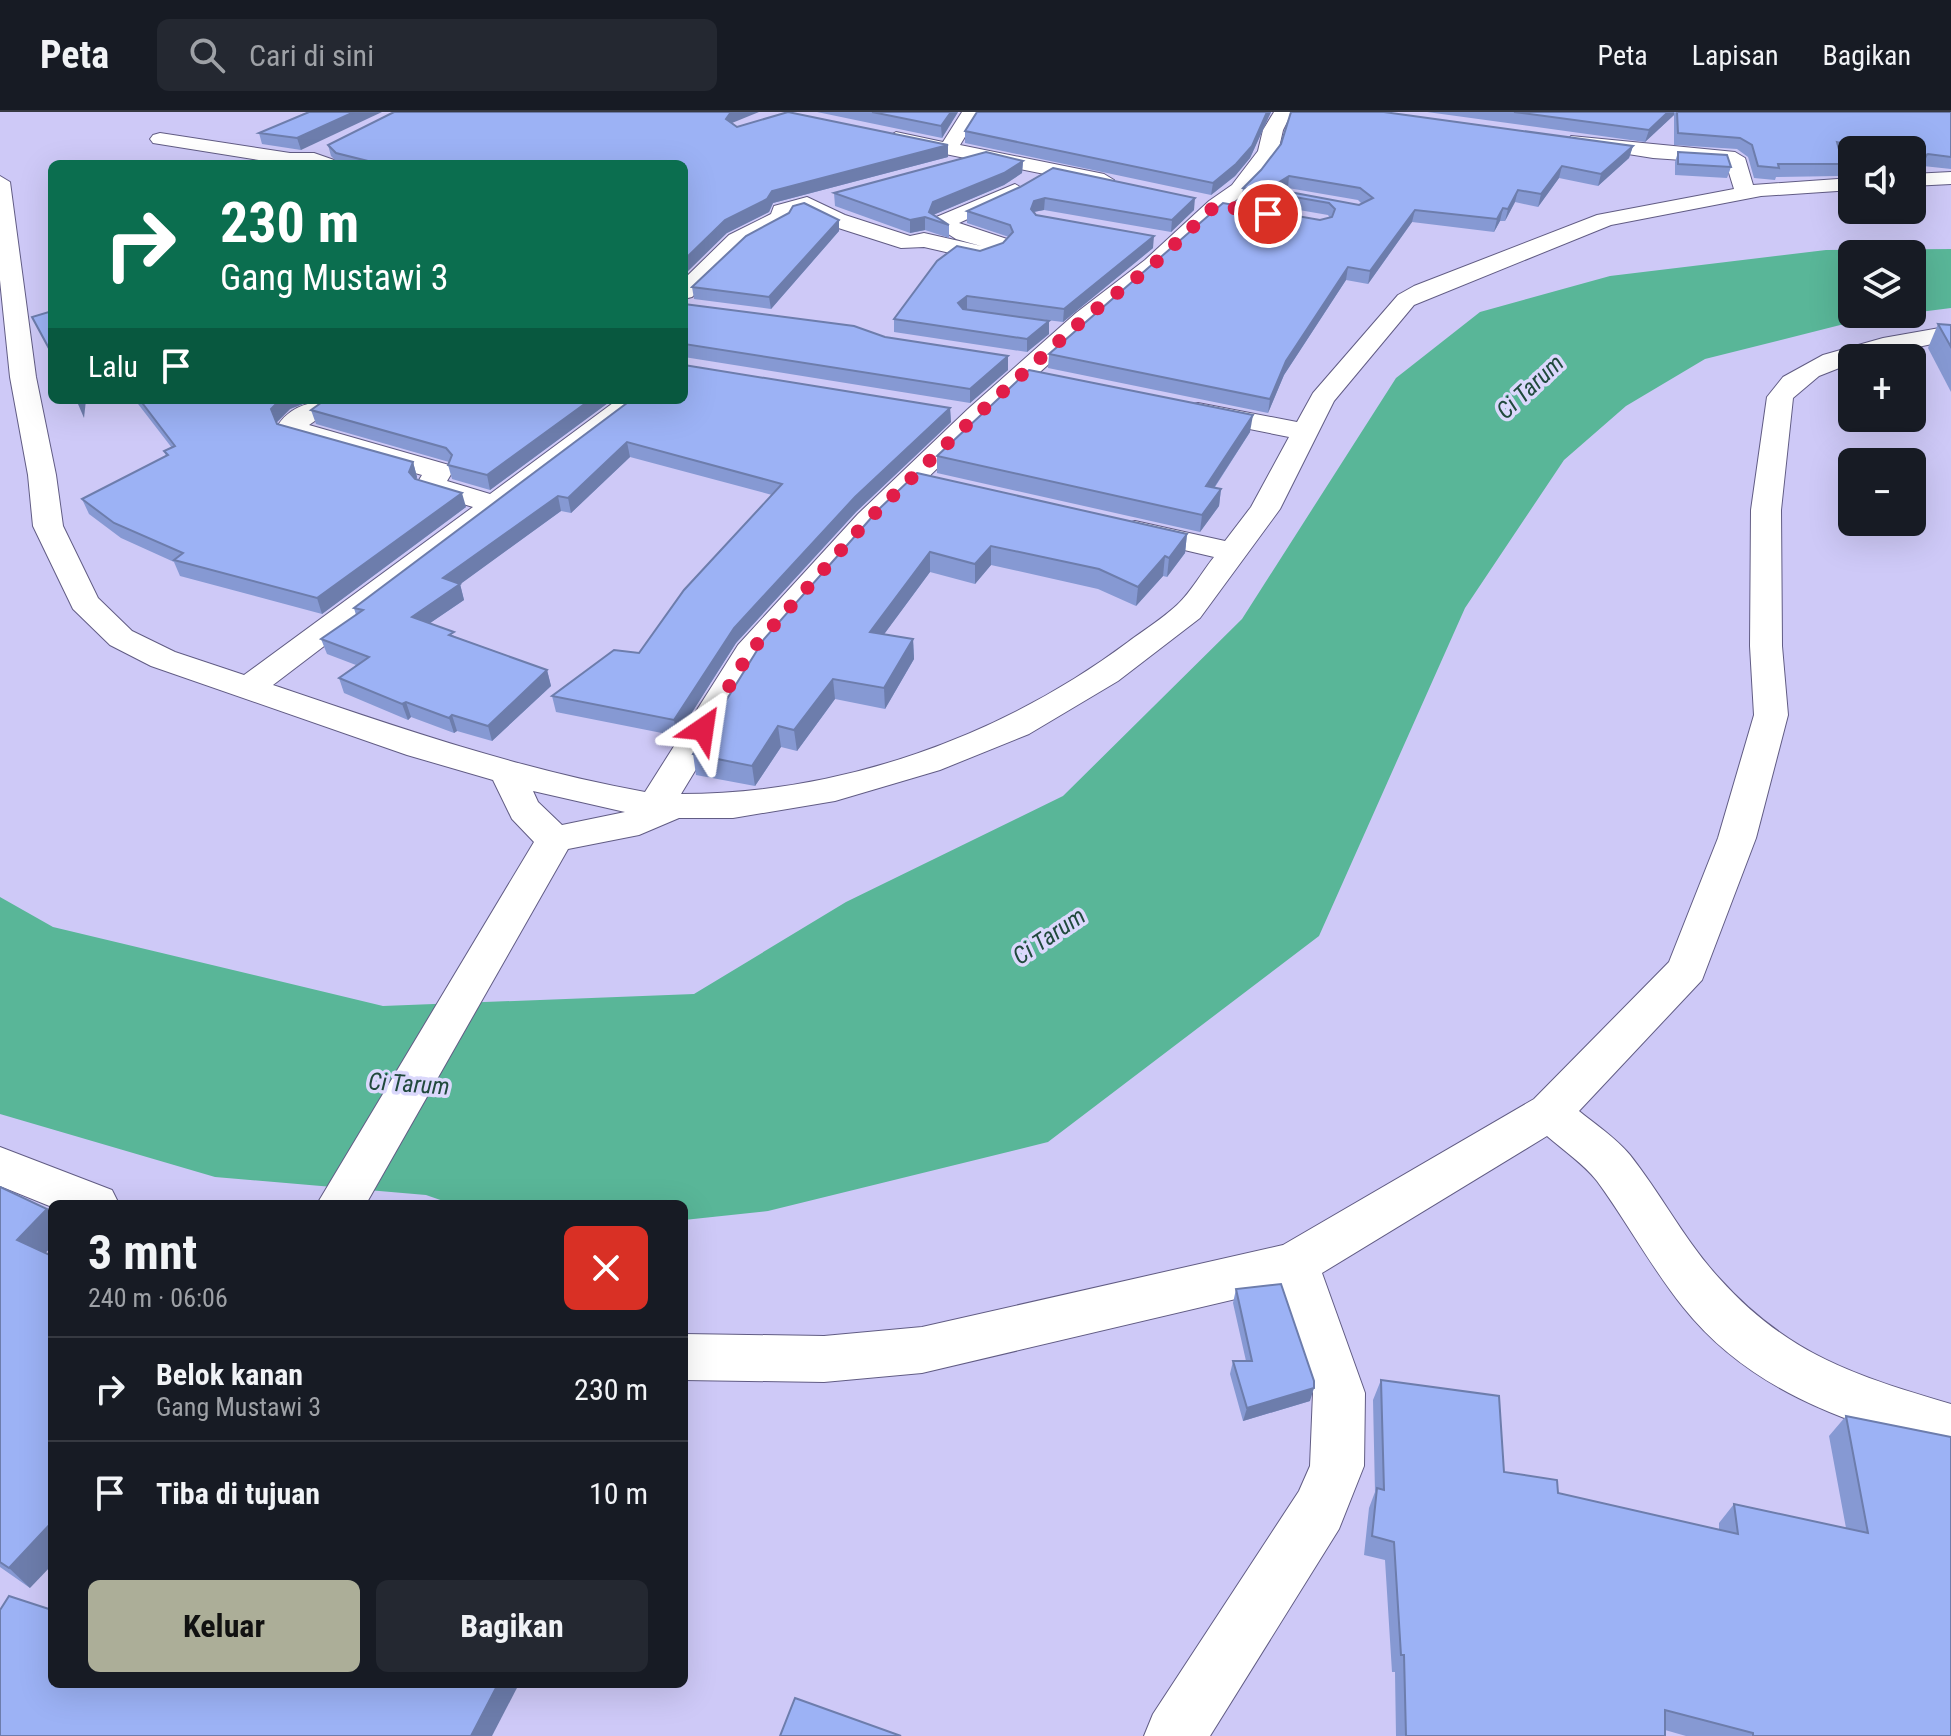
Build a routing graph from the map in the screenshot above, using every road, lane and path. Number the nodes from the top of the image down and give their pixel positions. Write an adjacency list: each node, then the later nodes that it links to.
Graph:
1 (971, 112): 7 (street)
2 (1283, 112): 22 (street)
3 (875, 133): 7 (street)
4 (1563, 138): 18 (street)
5 (160, 139): 9 (street)
6 (339, 143): 9 (street)
7 (948, 149): 8 (street)
8 (990, 157): 11 (street); 12 (street)
9 (304, 159): 10 (street)
10 (309, 160)
11 (1051, 168): 16 (street); 23 (street)
12 (935, 170)
13 (1951, 178): 14 (street)
14 (1926, 179)
15 (0, 182): 39 (street)
16 (1127, 185)
17 (1838, 185): 18 (street)
18 (1748, 192): 33 (street)
19 (1269, 194): 22 (street)
20 (837, 196): 23 (street)
21 (1187, 198): 22 (street)
22 (1234, 201): 25 (street)
23 (808, 204): 26 (street)
24 (1146, 237): 25 (street)
25 (1175, 242): 32 (street)
26 (688, 303)
27 (1951, 333): 43 (street)
28 (325, 404): 36 (street)
29 (629, 404): 36 (street)
30 (1168, 405): 33 (street)
31 (947, 410): 32 (street)
32 (977, 415): 34 (street)
33 (1305, 432): 38 (street)
34 (910, 479): 35 (street); 41 (street)
35 (941, 486)
36 (493, 503): 39 (street)
37 (1111, 524): 38 (street)
38 (1232, 552): 41 (street)
39 (248, 688): 40 (street)
40 (509, 772): 41 (street); 42 (street)
41 (665, 806): 42 (street)
42 (555, 839): 46 (street)
43 (1550, 1112): 47 (street); 49 (street)
44 (0, 1166): 45 (street)
45 (85, 1200)
46 (343, 1200)
47 (1294, 1264): 48 (street); 50 (street)
48 (688, 1357)
49 (1951, 1429)
50 (1175, 1736)

